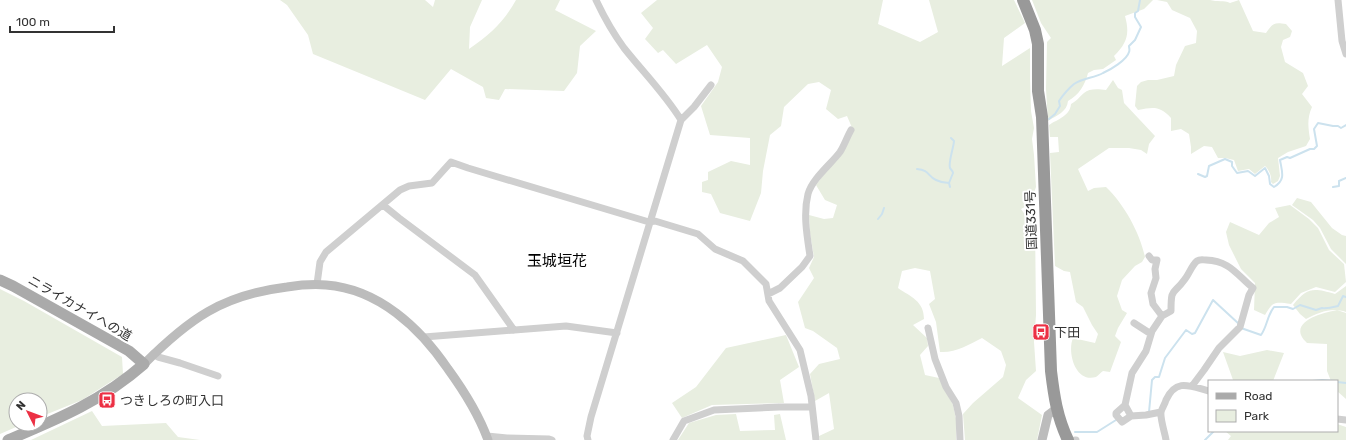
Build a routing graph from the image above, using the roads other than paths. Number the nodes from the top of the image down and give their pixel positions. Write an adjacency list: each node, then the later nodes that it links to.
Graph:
1 (596, 0): 6 (street)
2 (1024, 0): 28 (highway, 国道331号)
3 (1338, 0): 4 (street)
4 (1346, 54)
5 (711, 85): 6 (street)
6 (681, 120): 9 (street)
7 (851, 130): 13 (street)
8 (384, 205): 9 (street); 12 (street); 17 (street)
9 (649, 222): 13 (street); 18 (street)
10 (1148, 256): 14 (street)
11 (0, 280): 22 (main road, ニライカナイへの道)
12 (317, 284): 20 (main road); 21 (main road)
13 (768, 294): 27 (street)
14 (1162, 316): 19 (street); 24 (street)
15 (1134, 322): 19 (street)
16 (928, 328): 38 (street)
17 (514, 330): 18 (street); 20 (street)
18 (617, 333): 35 (street)
19 (1151, 334): 26 (street)
20 (424, 337): 31 (main road)
21 (153, 354): 22 (main road); 23 (street)
22 (144, 364): 33 (main road)
23 (218, 376)
24 (1192, 386): 25 (street); 29 (street)
25 (1208, 392)
26 (1125, 405): 30 (street); 30 (street)
27 (812, 407): 36 (street); 37 (street)
28 (1056, 409): 32 (main road); 39 (highway, 国道331号)
29 (1161, 412): 30 (street); 40 (street)
30 (1131, 416)
31 (488, 438): 34 (street)
32 (1045, 439)
33 (8, 440)
34 (552, 440)
35 (588, 440)
36 (672, 440)
37 (816, 440)
38 (960, 440)
39 (1068, 440)
40 (1166, 440)

